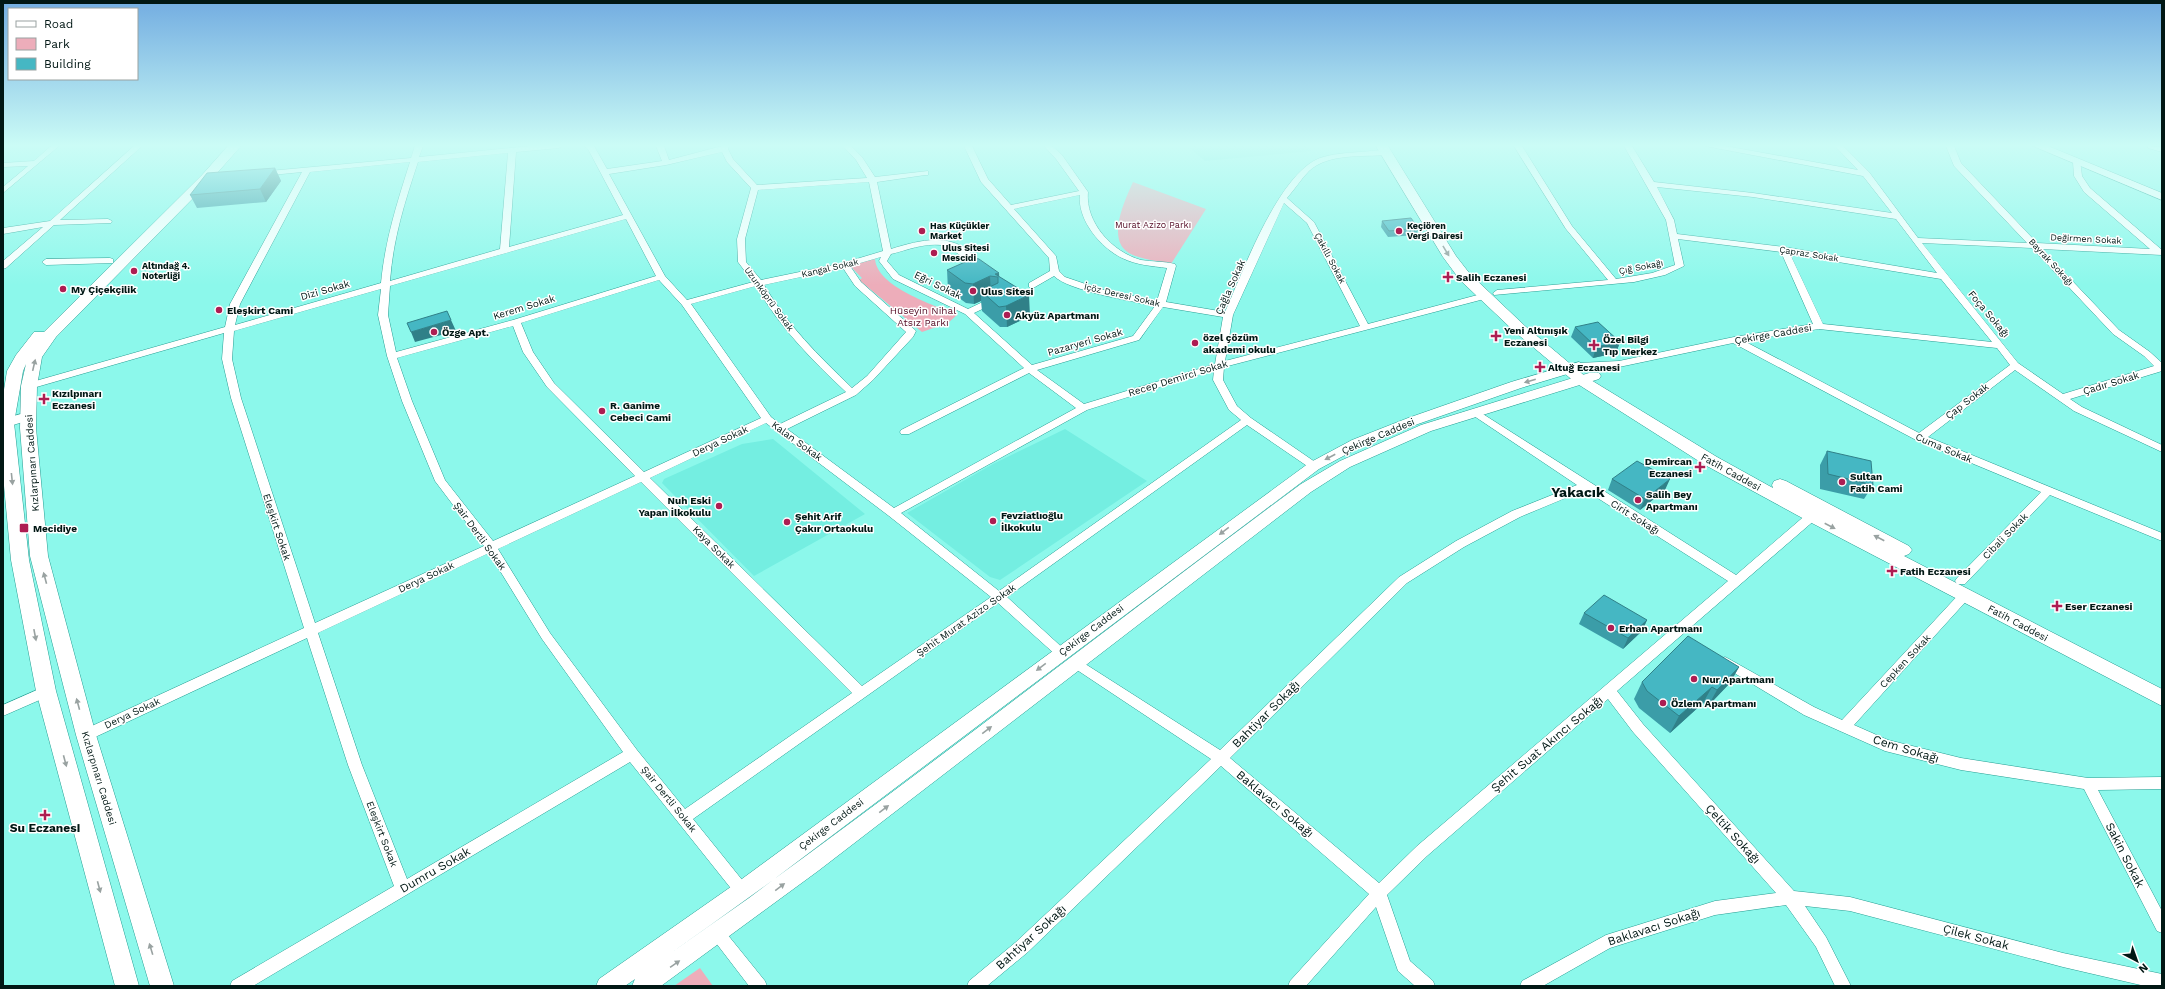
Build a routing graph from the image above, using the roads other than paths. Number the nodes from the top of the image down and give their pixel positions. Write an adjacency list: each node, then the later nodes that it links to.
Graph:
1 (85, 192): 27 (street)
2 (178, 192): 37 (main road, Kızlarpınarı Caddesi)
3 (198, 192): 67 (main road, Kızlarpınarı Caddesi, one-way to 3)
4 (295, 192): 57 (street, Eleşkirt Sokak)
5 (404, 192): 46 (street, Şair Dertli Sokak)
6 (509, 192): 33 (street)
7 (615, 192): 24 (street, Kalan Sokak)
8 (753, 192): 45 (street, Uzunköprü Sokak)
9 (876, 192): 34 (street, Eğri Sokak)
10 (996, 192): 23 (street)
11 (1084, 192): 23 (street); 51 (street, Pazaryeri Sokak)
12 (1288, 192): 22 (street, Çağla Sokak)
13 (1418, 192): 48 (main road, Fatih Caddesi)
14 (1546, 192): 44 (street)
15 (1656, 192): 29 (street, Çığ Sokağı)
16 (1727, 192): 25 (street)
17 (1880, 192): 25 (street, Foça Sokağı)
18 (1984, 192): 31 (street, Bayrak Sokağı)
19 (2088, 192): 35 (street)
20 (2150, 192): 21 (main road)
21 (2162, 197)
22 (1283, 198): 53 (street, Çağla Sokak); 56 (street, Çakıllı Sokak)
23 (1011, 207): 41 (street)
24 (627, 216): 33 (street, Dizi Sokak); 42 (street, Kalan Sokak)
25 (1900, 218): 30 (street, Foça Sokağı)
26 (108, 221): 27 (street)
27 (50, 223): 28 (street); 40 (street)
28 (3, 231)
29 (1673, 236): 32 (street, Çapraz Sokak); 44 (street, Çığ Sokağı)
30 (1917, 240): 31 (street, Değirmen Sokak); 43 (street, Foça Sokağı)
31 (2037, 247): 35 (street, Değirmen Sokak); 64 (street, Bayrak Sokağı)
32 (1784, 250): 43 (street, Çapraz Sokak); 55 (street)
33 (504, 252): 46 (street, Dizi Sokak)
34 (887, 254): 36 (street, Kangal Sokak); 39 (street, Kangal Sokak); 52 (street, Eğri Sokak)
35 (2160, 254)
36 (972, 258)
37 (110, 261): 38 (street); 75 (main road, Kızlarpınarı Caddesi)
38 (46, 262)
39 (844, 265): 45 (street, Kangal Sokak); 68 (street)
40 (3, 266)
41 (1055, 272): 47 (street); 51 (street, İçöz Deresi Sokak)
42 (661, 277): 50 (street, Kalan Sokak); 54 (street, Kerem Sokak)
43 (1944, 277): 59 (street, Foça Sokağı)
44 (1614, 282): 48 (street, Çığ Sokağı)
45 (759, 283): 50 (street, Kangal Sokak); 68 (street, Uzunköprü Sokak)
46 (386, 284): 57 (street, Dizi Sokak); 60 (street, Şair Dertli Sokak)
47 (1032, 285)
48 (1491, 294): 56 (street, Recep Demirci Sokak); 66 (main road, Fatih Caddesi)
49 (995, 300): 52 (street)
50 (685, 303): 73 (street, Kalan Sokak)
51 (1160, 304): 53 (street, İçöz Deresi Sokak); 65 (street, Pazaryeri Sokak)
52 (968, 312): 65 (street, Eğri Sokak)
53 (1228, 315): 62 (street, Çağla Sokak)
54 (516, 322): 60 (street, Kerem Sokak); 81 (street, Kaya Sokak)
55 (1819, 326): 58 (street, Çekirge Caddesi); 59 (street, Çekirge Caddesi)
56 (1365, 327): 62 (street, Recep Demirci Sokak)
57 (229, 329): 67 (street, Dizi Sokak); 91 (street, Eleşkirt Sokak)
58 (1734, 340): 61 (street, Çekirge Caddesi); 78 (street, Cuma Sokak)
59 (2001, 346): 63 (street, Foça Sokağı)
60 (392, 356): 87 (street, Şair Dertli Sokak)
61 (1619, 364): 66 (street, Çekirge Caddesi); 66 (street, Çekirge Caddesi)
62 (1220, 365): 70 (street, Recep Demirci Sokak); 74 (street, Çağla Sokak)
63 (2014, 365): 69 (street, Foça Sokağı); 78 (street, Çap Sokak)
64 (2162, 368): 69 (street, Çadır Sokak)
65 (1030, 369): 70 (street, Eğri Sokak); 77 (street, Pazaryeri Sokak)
66 (1580, 373): 71 (main road, Çekirge Caddesi); 80 (main road, Çekirge Caddesi, one-way to 80); 85 (main road, Fatih Caddesi); 89 (main road, Fatih Caddesi, one-way to 66)
67 (29, 386): 72 (main road, Kızlarpınarı Caddesi)
68 (852, 393): 76 (street)
69 (2061, 398): 79 (street, Foça Sokağı)
70 (1083, 408): 84 (street, Recep Demirci Sokak)
71 (1475, 412): 82 (street, Cirit Sokağı); 96 (main road, Çekirge Caddesi)
72 (28, 416): 75 (main road); 104 (main road, Kızlarpınarı Caddesi, one-way to 72)
73 (767, 420): 76 (street, Kalan Sokak); 81 (street, Derya Sokak)
74 (1247, 420): 80 (street, Çağla Sokak); 90 (street, Şehit Murat Azizo Sokak)
75 (5, 423): 98 (main road, Kızlarpınarı Caddesi, one-way to 98)
76 (780, 428): 84 (street, Kalan Sokak)
77 (905, 432)
78 (1920, 438): 83 (street, Cuma Sokak)
79 (2162, 449)
80 (1314, 466): 94 (main road, Çekirge Caddesi, one-way to 94)
81 (643, 477): 87 (street, Derya Sokak); 100 (street, Kaya Sokak)
82 (1586, 486): 88 (street, Cirit Sokağı); 106 (street, Bahtiyar Sokağı)
83 (2048, 491): 86 (street, Cuma Sokak); 89 (street, Cibali Sokak)
84 (893, 513): 90 (street, Kalan Sokak)
85 (1812, 516): 88 (street, Şehit Suat Akıncı Sokağı); 89 (main road, Fatih Caddesi, one-way to 89)
86 (2162, 537)
87 (491, 547): 91 (street, Derya Sokak); 105 (street, Şair Dertli Sokak)
88 (1737, 580): 92 (street, Şehit Suat Akıncı Sokağı)
89 (1963, 588): 97 (main road, Fatih Caddesi); 101 (main road, Fatih Caddesi); 103 (street, Cepken Sokak)
90 (999, 597): 94 (street, Kalan Sokak); 100 (street, Şehit Murat Azizo Sokak)
91 (310, 631): 104 (street, Derya Sokak); 110 (street, Eleşkirt Sokak)
92 (1676, 632): 93 (street); 99 (street, Şehit Suat Akıncı Sokağı)
93 (1689, 640)
94 (1061, 653): 111 (main road, Çekirge Caddesi, one-way to 111)
95 (1714, 655): 103 (street, Cem Sokağı)
96 (1075, 663): 106 (street, Baklavacı Sokağı); 115 (main road, Çekirge Caddesi, one-way to 96)
97 (2162, 686)
98 (46, 691): 102 (street); 117 (main road, Kızlarpınarı Caddesi, one-way to 117)
99 (1609, 691): 112 (street, Şehit Suat Akıncı Sokağı); 113 (street, Çeltik Sokağı)
100 (861, 693): 109 (street, Şehit Murat Azizo Sokak)
101 (2162, 698)
102 (3, 711)
103 (1844, 727): 108 (street, Cem Sokağı)
104 (86, 735): 118 (main road, Kızlarpınarı Caddesi, one-way to 104)
105 (632, 754): 109 (street, Şair Dertli Sokak); 110 (street, Dumru Sokak)
106 (1221, 758): 112 (street, Baklavacı Sokağı); 123 (street, Bahtiyar Sokağı)
107 (2162, 783): 108 (street, Cem Sokağı)
108 (2088, 784): 114 (street, Sakin Sokak)
109 (684, 817): 111 (street, Şair Dertli Sokak)
110 (403, 889): 119 (street, Dumru Sokak)
111 (742, 891): 120 (main road, Çekirge Caddesi)
112 (1380, 893): 124 (street, Şehit Suat Akıncı Sokağı); 125 (street)
113 (1790, 898): 116 (street, Çilek Sokak); 126 (street, Baklavacı Sokağı); 127 (street, Çeltik Sokağı)
114 (2162, 926)
115 (718, 934): 121 (main road, Çekirge Caddesi, one-way to 115); 122 (street)
116 (2162, 982)
117 (127, 986)
118 (162, 986)
119 (238, 986)
120 (607, 986)
121 (643, 986)
122 (759, 986)
123 (975, 986)
124 (1296, 986)
125 (1427, 986)
126 (1528, 986)
127 (1843, 986)

